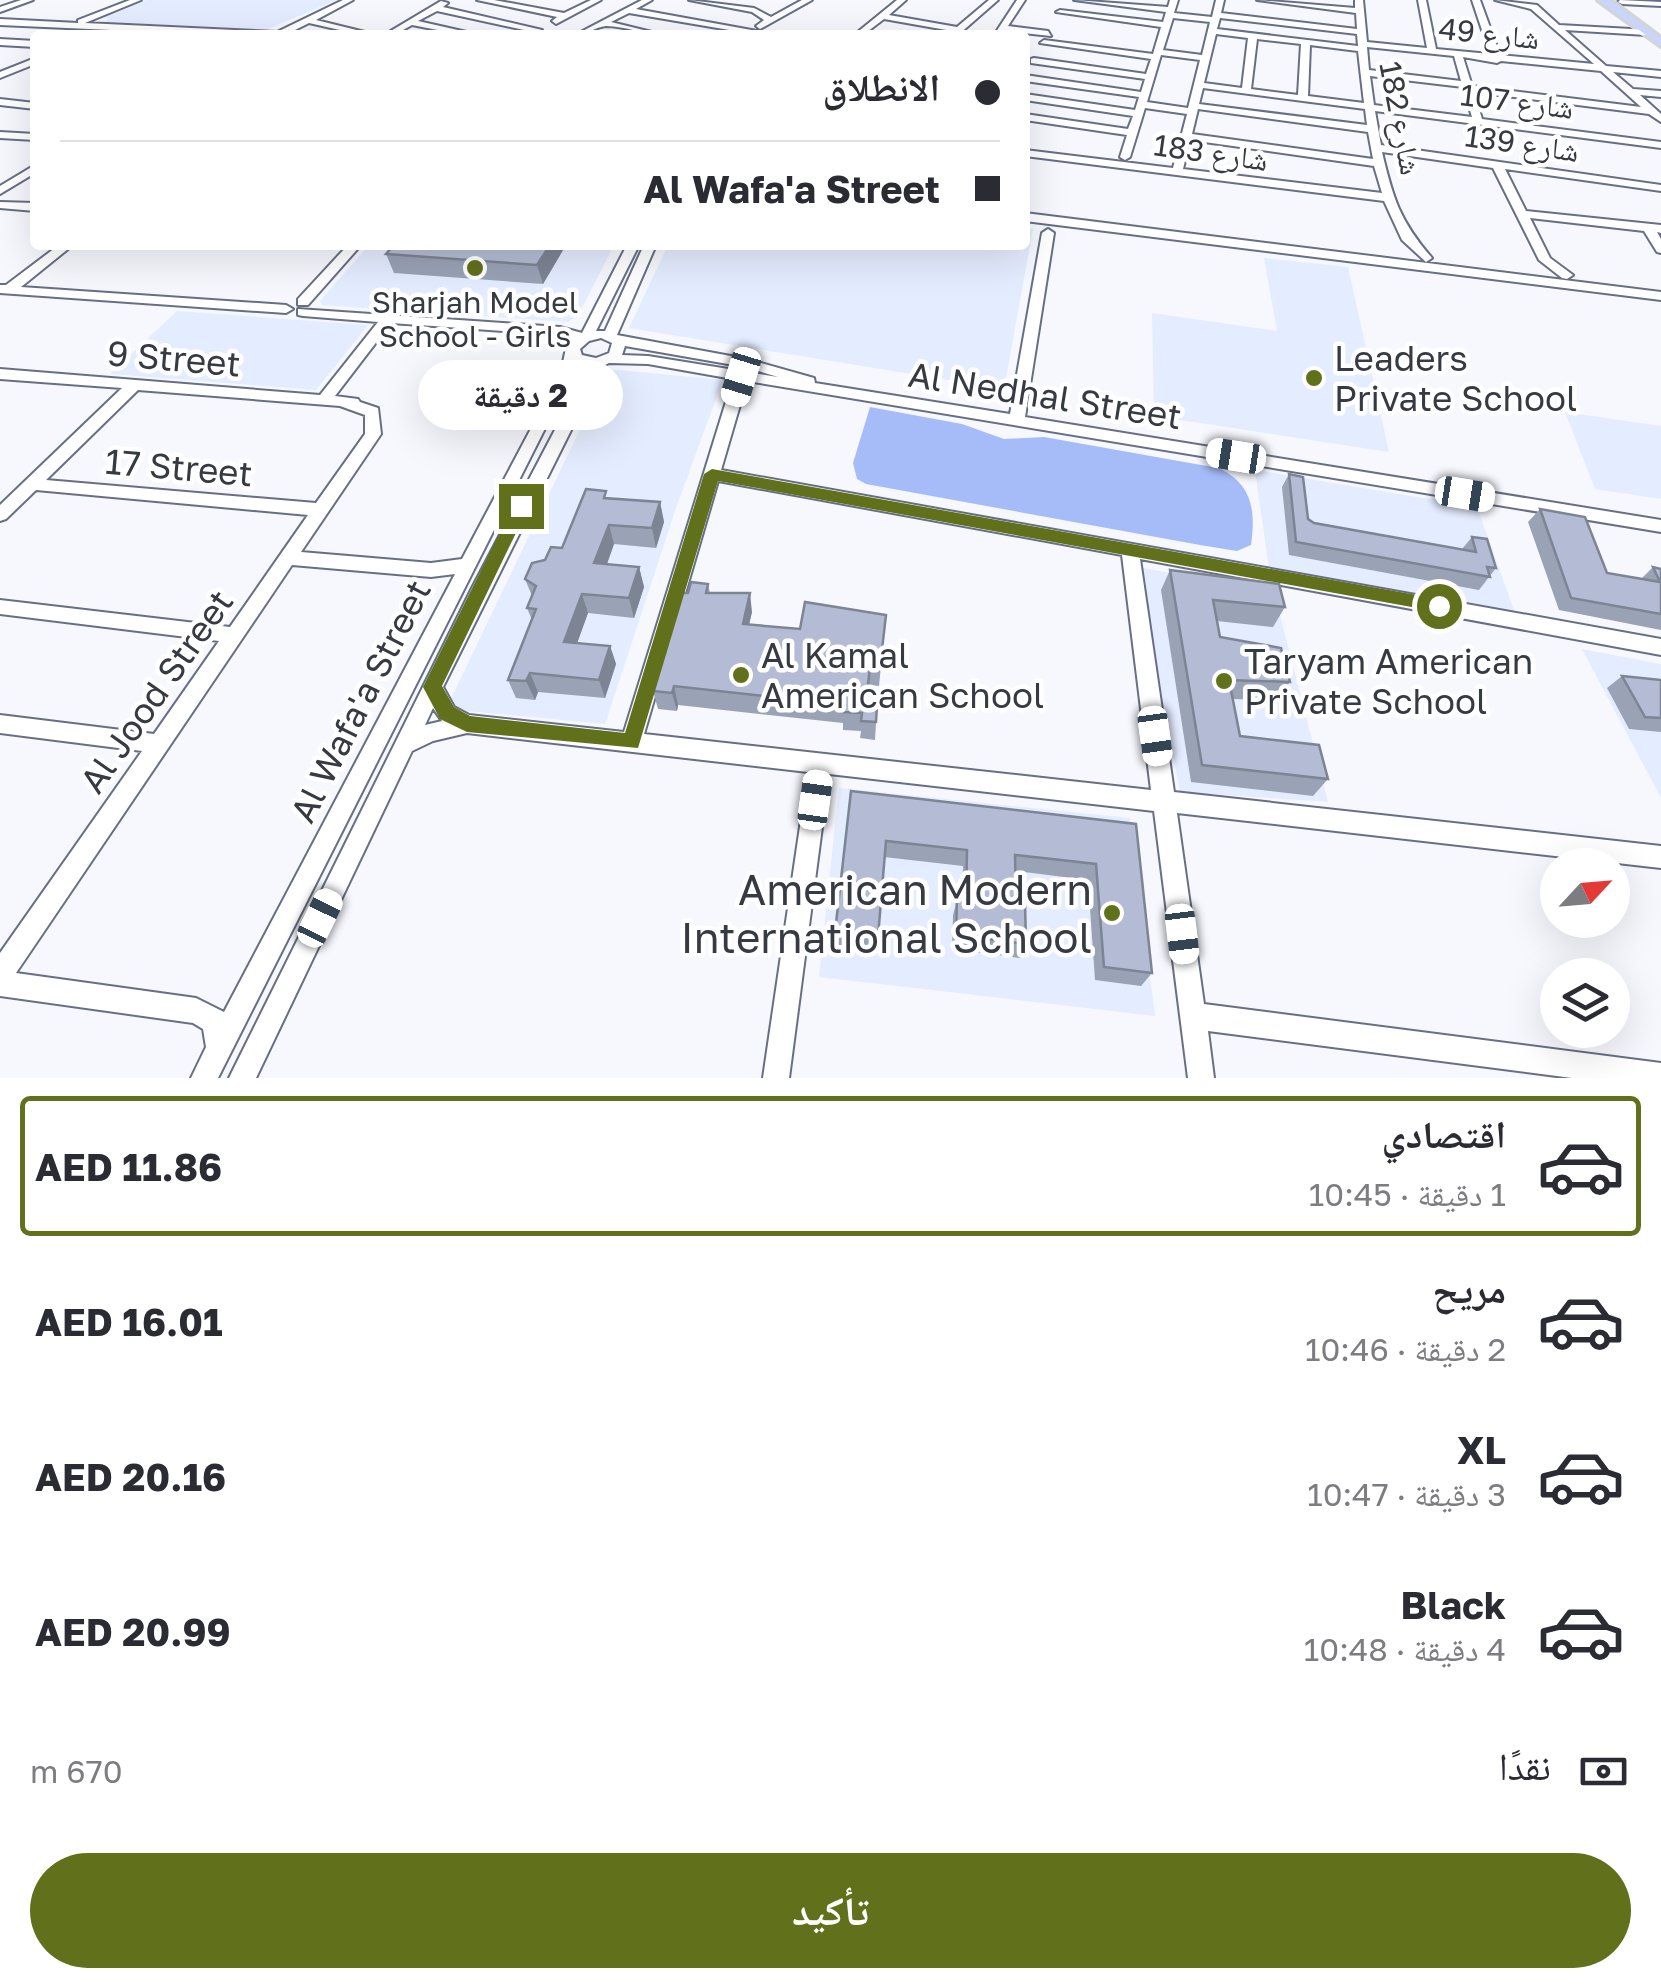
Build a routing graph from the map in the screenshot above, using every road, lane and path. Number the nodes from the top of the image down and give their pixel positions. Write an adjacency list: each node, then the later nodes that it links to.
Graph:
1 (29, 0): 29 (street)
2 (137, 0): 42 (street)
3 (349, 0): 36 (street)
4 (450, 0): 28 (street)
5 (481, 0): 34 (street)
6 (571, 0): 23 (street)
7 (648, 0): 32 (street)
8 (693, 0): 22 (street)
9 (808, 0): 30 (street)
10 (902, 0): 35 (street)
11 (1021, 0): 31 (street)
12 (1042, 0): 25 (street)
13 (1078, 0): 33 (street)
14 (1220, 0): 37 (street)
15 (1261, 0): 26 (street)
16 (1422, 0): 71 (street)
17 (1476, 0): 75 (street)
18 (1499, 0): 43 (street)
19 (1604, 0): 62 (main road)
20 (1620, 1): 24 (street); 61 (main road)
21 (990, 2): 31 (street); 59 (street)
22 (731, 3): 27 (street); 45 (street)
23 (589, 4): 32 (street); 34 (street)
24 (1661, 4)
25 (1064, 5): 33 (street); 65 (street)
26 (1359, 6): 67 (street, شارع 182)
27 (752, 7): 30 (street); 45 (street)
28 (436, 8): 38 (street); 41 (street)
29 (0, 10)
30 (789, 11): 45 (street)
31 (1012, 12): 60 (street)
32 (622, 13): 39 (street); 45 (street)
33 (1169, 13): 37 (street); 72 (street)
34 (565, 16): 54 (street)
35 (883, 16): 57 (street); 58 (street)
36 (307, 20): 48 (street); 49 (street)
37 (1213, 22): 63 (street); 67 (street); 74 (street)
38 (505, 23): 52 (street); 53 (street)
39 (602, 23): 55 (street); 56 (street)
40 (3, 24): 42 (street)
41 (407, 24): 49 (street); 50 (street); 51 (street)
42 (72, 26): 44 (street)
43 (1555, 26): 62 (street); 80 (street)
44 (114, 27): 46 (street); 47 (street)
45 (752, 29)
46 (108, 30)
47 (176, 30)
48 (288, 30)
49 (360, 30)
50 (397, 30)
51 (445, 30)
52 (489, 30)
53 (528, 30)
54 (538, 30)
55 (589, 30)
56 (636, 30)
57 (865, 30)
58 (947, 30)
59 (958, 30)
60 (1001, 30)
61 (1661, 30)
62 (1646, 32): 68 (main road)
63 (1253, 36): 66 (street); 87 (street)
64 (1030, 37): 65 (street)
65 (1046, 39): 72 (street); 76 (street)
66 (1306, 42): 67 (street); 92 (street)
67 (1362, 42): 71 (street, شارع 49); 79 (street, شارع 182)
68 (1661, 43)
69 (3, 44): 70 (street)
70 (30, 44)
71 (1432, 52): 73 (street, شارع 49)
72 (1155, 54): 74 (street); 83 (street)
73 (1458, 55): 75 (street, شارع 49); 86 (street)
74 (1205, 58): 85 (street)
75 (1497, 60): 80 (street, شارع 49)
76 (1034, 61): 78 (street); 83 (street)
77 (30, 64): 82 (street)
78 (1030, 69)
79 (1364, 72): 86 (street); 97 (street, شارع 182)
80 (1611, 72): 81 (street, شارع 49); 88 (street)
81 (1661, 74)
82 (0, 75)
83 (1149, 77): 95 (street)
84 (1030, 79): 95 (street)
85 (1199, 85): 87 (street, شارع 107); 98 (street)
86 (1468, 86): 99 (street); 102 (street)
87 (1246, 91): 92 (street, شارع 107)
88 (1632, 92): 90 (street); 99 (street)
89 (30, 94): 94 (street)
90 (1661, 94)
91 (1030, 97): 95 (street)
92 (1304, 98): 97 (street, شارع 107)
93 (0, 102): 94 (street)
94 (15, 103): 96 (street)
95 (1141, 104): 98 (street); 105 (street)
96 (30, 105)
97 (1367, 107): 102 (street, شارع 107); 103 (street, شارع 182)
98 (1195, 109): 103 (street); 107 (street)
99 (1651, 111): 101 (street)
100 (1030, 118): 105 (street)
101 (1661, 120)
102 (1478, 121): 108 (street, شارع 107)
103 (1372, 129): 109 (street, شارع 182)
104 (0, 132): 106 (street)
105 (1132, 132): 111 (street)
106 (30, 133)
107 (1188, 137): 113 (street); 115 (street)
108 (1661, 145)
109 (1376, 148): 113 (street, شارع 182); 114 (street, شارع 139)
110 (1030, 153): 112 (street, شارع 183)
111 (1125, 156): 112 (street); 115 (street)
112 (1083, 159): 115 (street, شارع 183)
113 (1380, 163): 119 (street, شارع 182)
114 (1497, 165): 117 (street, شارع 139); 124 (street)
115 (1179, 169): 119 (street, شارع 183)
116 (30, 171): 118 (street)
117 (1661, 188)
118 (0, 190)
119 (1391, 198): 129 (street, شارع 182)
120 (0, 205): 121 (street)
121 (30, 207)
122 (1030, 214): 126 (street)
123 (1030, 214): 135 (street)
124 (1522, 214): 127 (street); 137 (street)
125 (1030, 216): 128 (street)
126 (1072, 223): 128 (street); 142 (street)
127 (1654, 228): 130 (street)
128 (1048, 233): 158 (street)
129 (1406, 242): 135 (street); 136 (street)
130 (1661, 249)
131 (60, 250): 141 (street)
132 (351, 250): 143 (street)
133 (630, 250): 144 (street, Al Wafa'a Street)
134 (648, 250): 145 (street)
135 (1394, 254): 136 (street)
136 (1426, 258): 138 (street)
137 (1545, 260): 138 (street); 139 (street)
138 (1532, 270): 139 (street)
139 (1567, 275): 140 (street)
140 (1661, 286)
141 (4, 290): 143 (street)
142 (1661, 296)
143 (303, 307): 146 (street)
144 (598, 313): 147 (street); 149 (street, Al Wafa'a Street)
145 (618, 314): 148 (street); 150 (street)
146 (388, 318): 147 (street); 156 (street)
147 (549, 330): 149 (street)
148 (615, 338): 149 (street, Al Nedhal Street); 150 (street, Al Nedhal Street); 151 (street, Al Wafa'a Street)
149 (580, 343): 151 (street, Al Nedhal Street); 166 (street, Al Wafa'a Street)
150 (667, 349): 155 (street, Al Nedhal Street)
151 (604, 361): 153 (street, Al Nedhal Street); 170 (street, Al Wafa'a Street)
152 (0, 374): 154 (street, 9 Street)
153 (741, 377): 155 (street, Al Nedhal Street); 159 (street)
154 (134, 385): 156 (street, 9 Street); 160 (street)
155 (833, 391): 158 (street, Al Nedhal Street)
156 (324, 400): 157 (street, 9 Street)
157 (344, 402): 161 (street, Al Jood Street)
158 (1016, 420): 163 (street, Al Nedhal Street)
159 (712, 474): 164 (street); 173 (street)
160 (31, 484): 161 (street, 17 Street); 162 (street)
161 (321, 510): 165 (street, Al Jood Street)
162 (0, 515)
163 (1661, 526)
164 (1130, 550): 169 (street); 177 (street)
165 (288, 558): 166 (street); 168 (street, Al Jood Street)
166 (467, 564): 182 (street, Al Wafa'a Street)
167 (0, 606): 168 (street)
168 (234, 635): 174 (street, Al Jood Street)
169 (1661, 647)
170 (432, 687): 172 (street); 175 (street, Al Wafa'a Street)
171 (0, 724): 174 (street)
172 (467, 724): 173 (street); 175 (street)
173 (632, 742): 176 (street)
174 (159, 744): 179 (street, Al Jood Street)
175 (404, 745): 185 (street, Al Wafa'a Street)
176 (820, 764): 177 (street); 186 (street)
177 (1164, 802): 178 (street); 181 (street)
178 (1661, 857)
179 (0, 974)
180 (0, 983): 182 (street)
181 (1192, 1016): 183 (street); 187 (street)
182 (219, 1048): 184 (street, Al Wafa'a Street)
183 (1661, 1076)
184 (204, 1078)
185 (242, 1078)
186 (776, 1078)
187 (1201, 1078)

